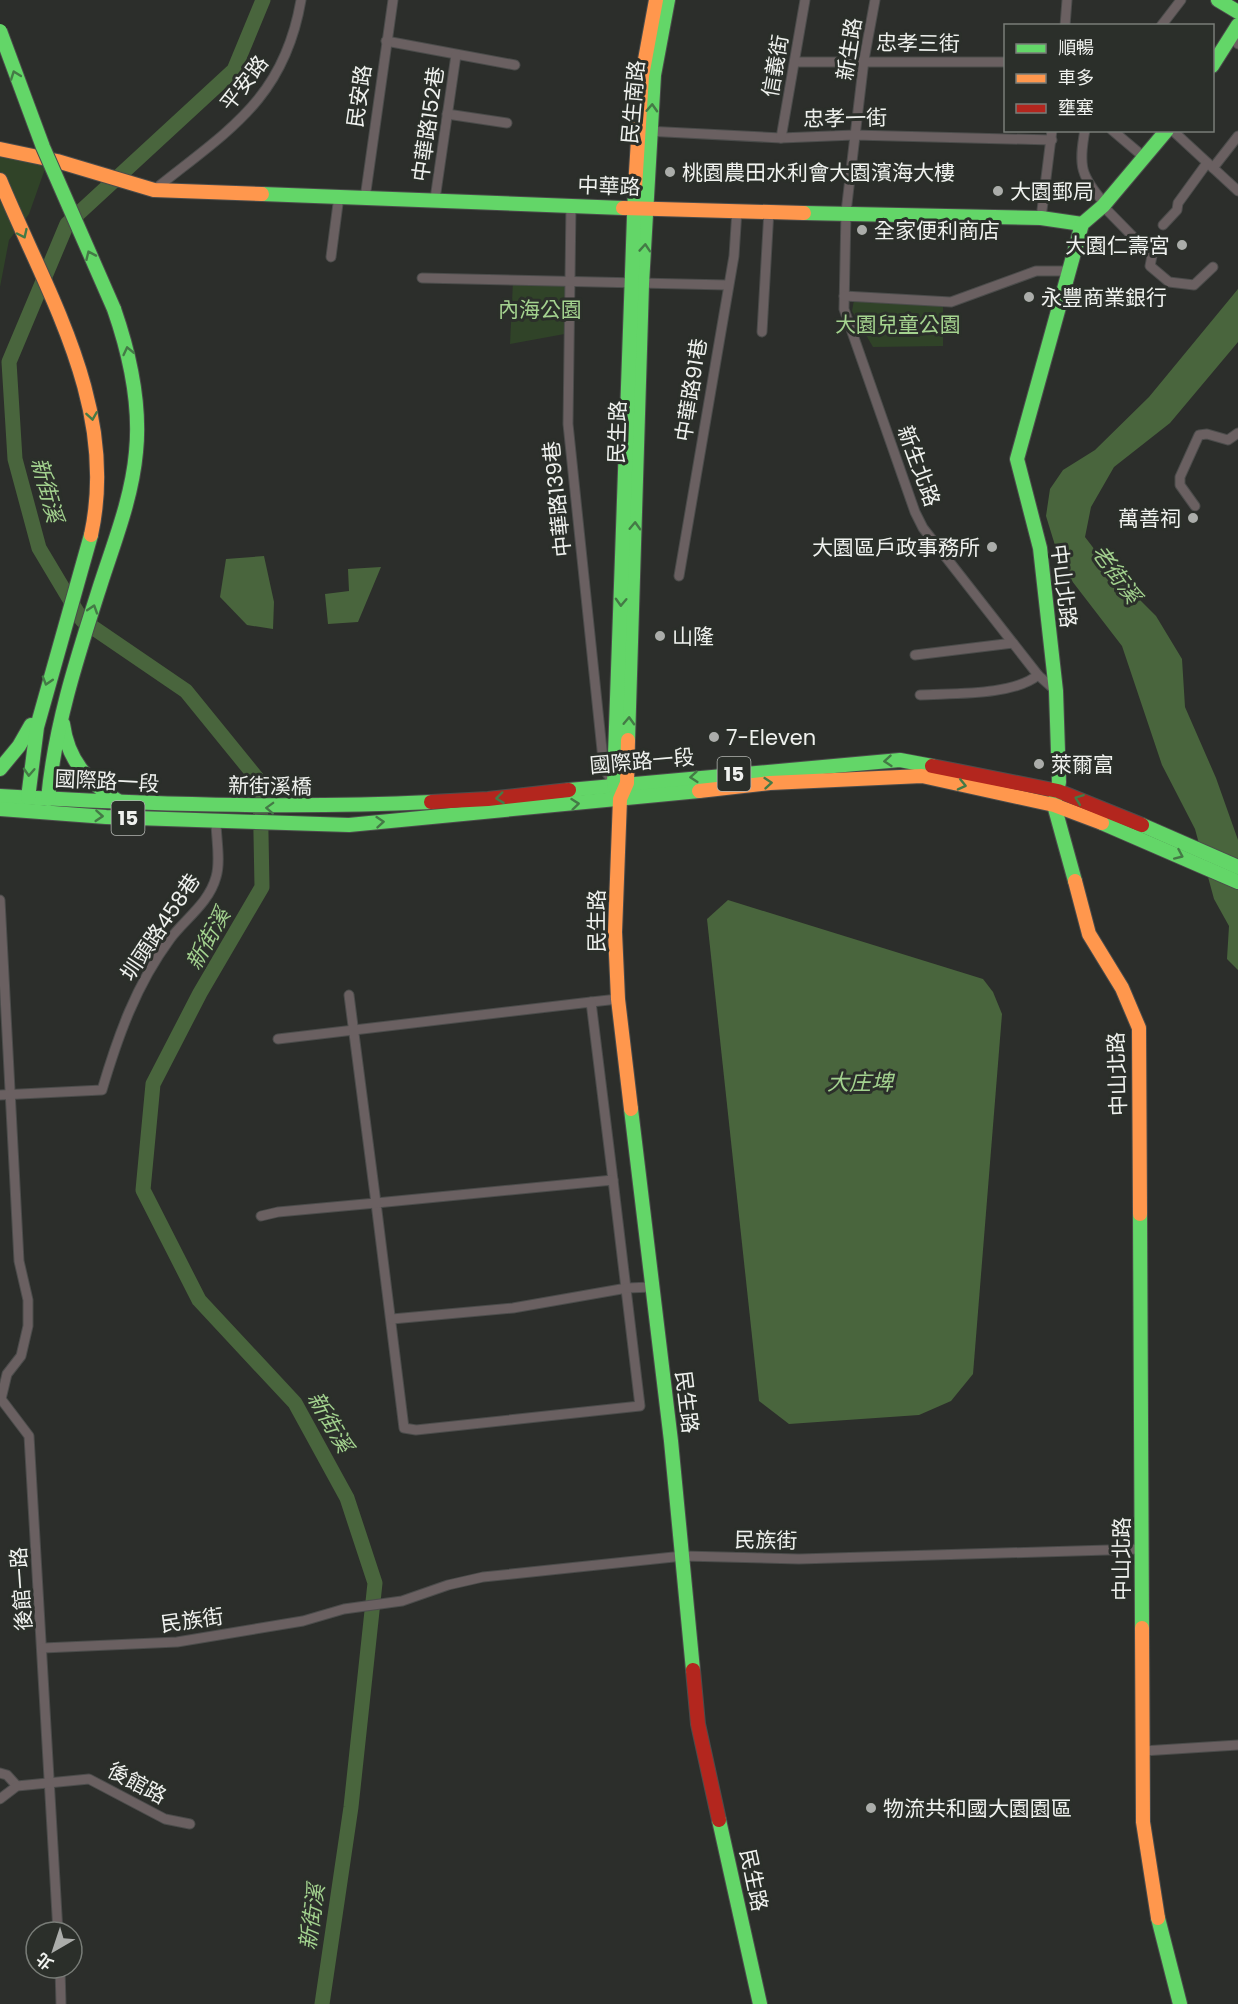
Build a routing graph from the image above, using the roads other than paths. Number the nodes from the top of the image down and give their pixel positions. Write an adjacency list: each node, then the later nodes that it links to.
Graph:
1 (301, 0): 37 (street, 平安路)
2 (393, 0): 15 (street, 民安路)
3 (656, 0): 24 (main road, 民生南路)
4 (668, 0): 24 (main road, 民生南路, one-way to 4)
5 (805, 0): 18 (street, 信義街)
6 (875, 0): 17 (street, 新生路)
7 (1066, 0): 11 (street)
8 (1181, 0): 12 (street)
9 (1218, 0): 10 (main road)
10 (1238, 12)
11 (1065, 24)
12 (1163, 24)
13 (0, 31): 69 (main road, one-way to 13, bridge)
14 (1236, 35): 20 (main road)
15 (386, 41): 16 (street); 40 (street, 民安路)
16 (456, 55): 21 (street); 22 (street, 中華路152巷)
17 (864, 60): 18 (street, 忠孝三街); 19 (street, 忠孝三街); 29 (street, 新生路)
18 (795, 62): 32 (street, 信義街)
19 (1004, 62)
20 (1214, 63)
21 (515, 65)
22 (447, 114): 23 (street); 41 (street, 中華路152巷)
23 (507, 123)
24 (645, 131): 32 (street, 忠孝一街); 44 (main road, 民生南路)
25 (1085, 132): 43 (street)
26 (1114, 132): 34 (street)
27 (1165, 132): 34 (main road)
28 (1174, 132): 35 (street)
29 (854, 135): 30 (street, 忠孝一街); 32 (street, 忠孝一街); 47 (street, 新生路)
30 (1052, 135): 48 (street)
31 (1238, 136): 35 (street)
32 (781, 138)
33 (0, 149): 37 (main road, 中華路)
34 (1144, 158): 43 (main road)
35 (1210, 165): 38 (street); 50 (street)
36 (0, 180): 68 (main road, one-way to 68)
37 (154, 190): 39 (main road, 中華路)
38 (1238, 191)
39 (339, 196): 40 (main road, 中華路); 51 (street)
40 (365, 198): 41 (main road, 中華路)
41 (435, 199): 42 (main road, 中華路)
42 (571, 205): 44 (main road, 中華路); 55 (street, 中華路139巷)
43 (1104, 205): 49 (main road); 52 (street)
44 (641, 208): 45 (main road, 中華路); 56 (main road, 民生路)
45 (737, 210): 46 (main road, 中華路); 57 (street, 中華路91巷)
46 (769, 210): 47 (main road, 中華路); 59 (street)
47 (846, 212): 48 (main road, 中華路); 58 (street, 新生北路)
48 (1041, 218): 49 (main road, 中華路)
49 (1082, 224): 53 (main road, 中山北路)
50 (1163, 225)
51 (331, 257)
52 (1213, 267)
53 (1069, 271): 58 (street); 66 (main road, 中山北路)
54 (422, 278): 55 (street)
55 (571, 283): 56 (street); 71 (street, 中華路139巷)
56 (637, 284): 57 (street); 71 (main road, 民生路)
57 (727, 285): 62 (street, 中華路91巷)
58 (844, 296): 63 (street, 新生北路)
59 (762, 332)
60 (1238, 433): 61 (street)
61 (1195, 506)
62 (680, 576)
63 (1013, 643): 64 (street); 65 (street, 新生北路)
64 (915, 655)
65 (1038, 675): 66 (street, 新生北路); 67 (street)
66 (1056, 691): 72 (main road, 中山北路)
67 (920, 695)
68 (40, 704): 70 (main road); 74 (main road, one-way to 74)
69 (63, 711): 75 (main road); 77 (main road)
70 (0, 769)
71 (621, 783): 72 (main road, 國際路一段 / 15, one-way to 71); 76 (main road, 民生路); 80 (main road, 國際路一段 / 15, one-way to 80)
72 (1058, 791): 78 (main road, 中山北路); 85 (main road, 國際路一段 / 15, one-way to 72)
73 (0, 796): 74 (main road, 國際路一段 / 15)
74 (28, 798): 75 (main road, 國際路一段 / 15); 82 (main road)
75 (48, 799): 77 (main road, 國際路一段 / 15); 82 (main road)
76 (620, 799): 78 (main road, 國際路一段 / 15, one-way to 78); 84 (main road, 國際路一段 / 15, one-way to 76); 90 (main road, 民生路)
77 (121, 803): 79 (main road, 國際路一段 / 15)
78 (1054, 805): 85 (main road, 國際路一段 / 15); 103 (main road, 中山北路)
79 (213, 806): 80 (main road, 新街溪橋 / 15, one-way to 79)
80 (326, 807)
81 (0, 809): 82 (main road, 國際路一段 / 15)
82 (40, 812): 83 (main road, 國際路一段 / 15, one-way to 83)
83 (216, 821): 84 (main road, 新街溪橋 / 15); 95 (street, 圳頭路458巷)
84 (322, 824)
85 (1129, 826): 86 (main road, 15); 87 (main road, 15, one-way to 87)
86 (1238, 867)
87 (1238, 882)
88 (0, 900): 95 (street, 後館一路)
89 (349, 995): 92 (street)
90 (618, 999): 91 (street); 99 (main road, 民生路)
91 (591, 1002): 92 (street); 96 (street)
92 (355, 1029): 93 (street); 97 (street)
93 (278, 1039)
94 (0, 1095): 95 (street, 圳頭路458巷)
95 (12, 1095): 102 (street, 後館一路)
96 (614, 1180): 97 (street); 100 (street)
97 (376, 1203): 98 (street); 101 (street)
98 (261, 1216)
99 (652, 1287): 100 (street); 104 (main road, 民生路)
100 (627, 1288): 101 (street); 101 (street)
101 (392, 1319)
102 (1, 1399): 105 (street, 後館一路)
103 (1142, 1549): 104 (street, 民族街); 107 (main road, 中山北路)
104 (683, 1556): 105 (street, 民族街); 116 (main road, 民生路)
105 (43, 1648): 109 (street, 後館一路)
106 (1238, 1745): 107 (street)
107 (1143, 1751): 117 (main road, 中山北路)
108 (0, 1773): 110 (street)
109 (50, 1781): 110 (street, 後館路); 112 (street, 後館路); 113 (street, 後館一路)
110 (16, 1786): 111 (street)
111 (0, 1799)
112 (190, 1824)
113 (57, 1920)
114 (60, 1980): 115 (street)
115 (61, 2004)
116 (760, 2004)
117 (1180, 2004)

